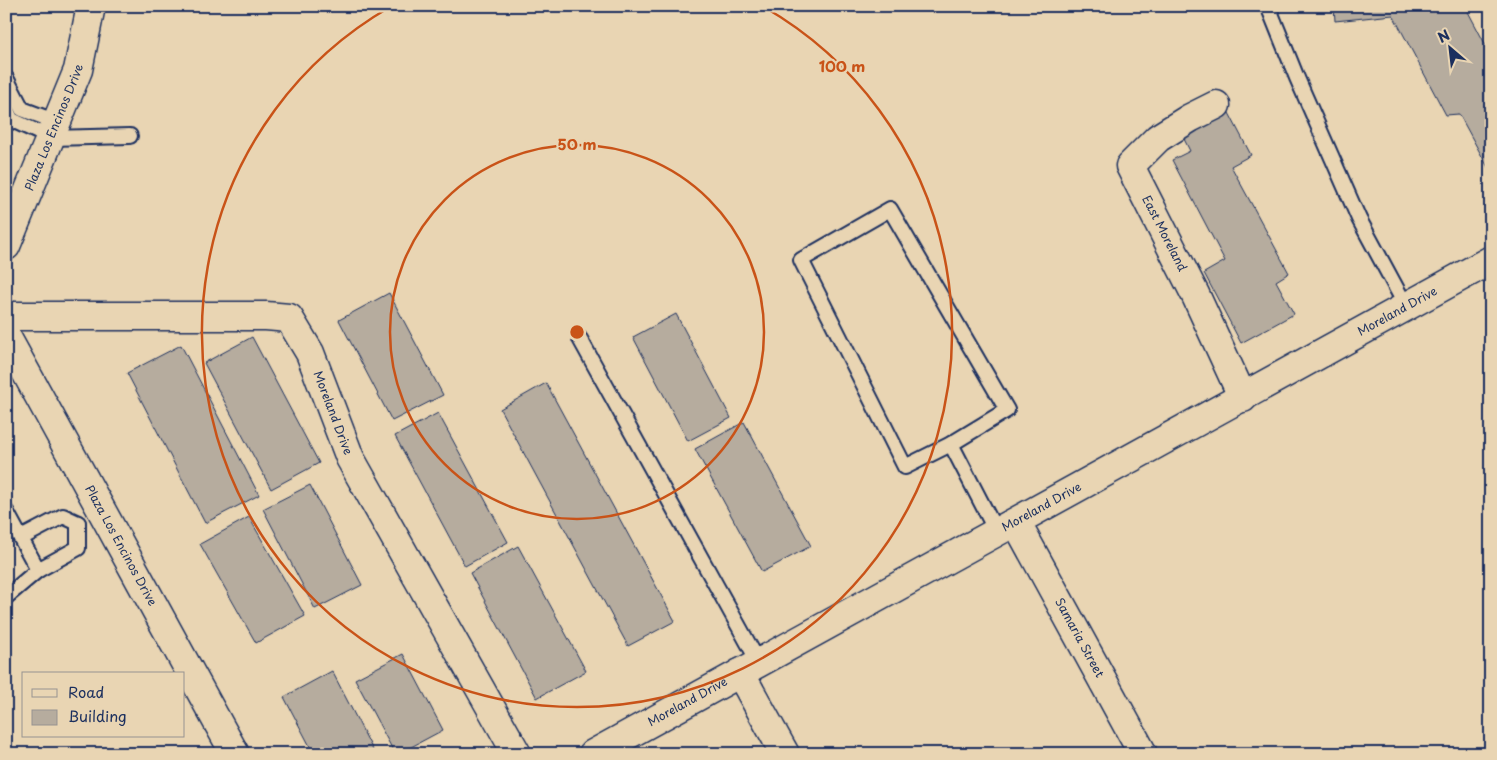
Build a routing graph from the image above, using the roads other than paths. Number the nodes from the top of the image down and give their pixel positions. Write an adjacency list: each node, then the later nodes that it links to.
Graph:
1 (91, 6): 6 (street, Plaza Los Encinos Drive)
2 (1268, 6): 10 (lane)
3 (6, 78): 6 (lane)
4 (1216, 105): 14 (street, East Moreland)
5 (6, 110): 6 (lane)
6 (54, 130): 7 (lane); 8 (street, Plaza Los Encinos Drive)
7 (130, 136)
8 (6, 246)
9 (1491, 260): 10 (street, Moreland Drive)
10 (1407, 308): 14 (street, Moreland Drive)
11 (6, 316): 25 (street, Moreland Drive)
12 (6, 336): 16 (street, Plaza Los Encinos Drive)
13 (580, 339): 23 (lane)
14 (1243, 398): 19 (street, Moreland Drive)
15 (951, 444): 15 (lane); 19 (lane)
16 (101, 509): 18 (lane); 24 (street, Plaza Los Encinos Drive)
17 (6, 511): 20 (lane)
18 (78, 523): 20 (lane); 21 (lane)
19 (1007, 527): 23 (street, Moreland Drive); 28 (street, Samaria Street)
20 (21, 538): 21 (lane)
21 (38, 570): 22 (lane)
22 (6, 597)
23 (749, 668): 26 (street, Moreland Drive); 27 (street)
24 (236, 754)
25 (517, 754)
26 (593, 754)
27 (785, 754)
28 (1143, 754)

